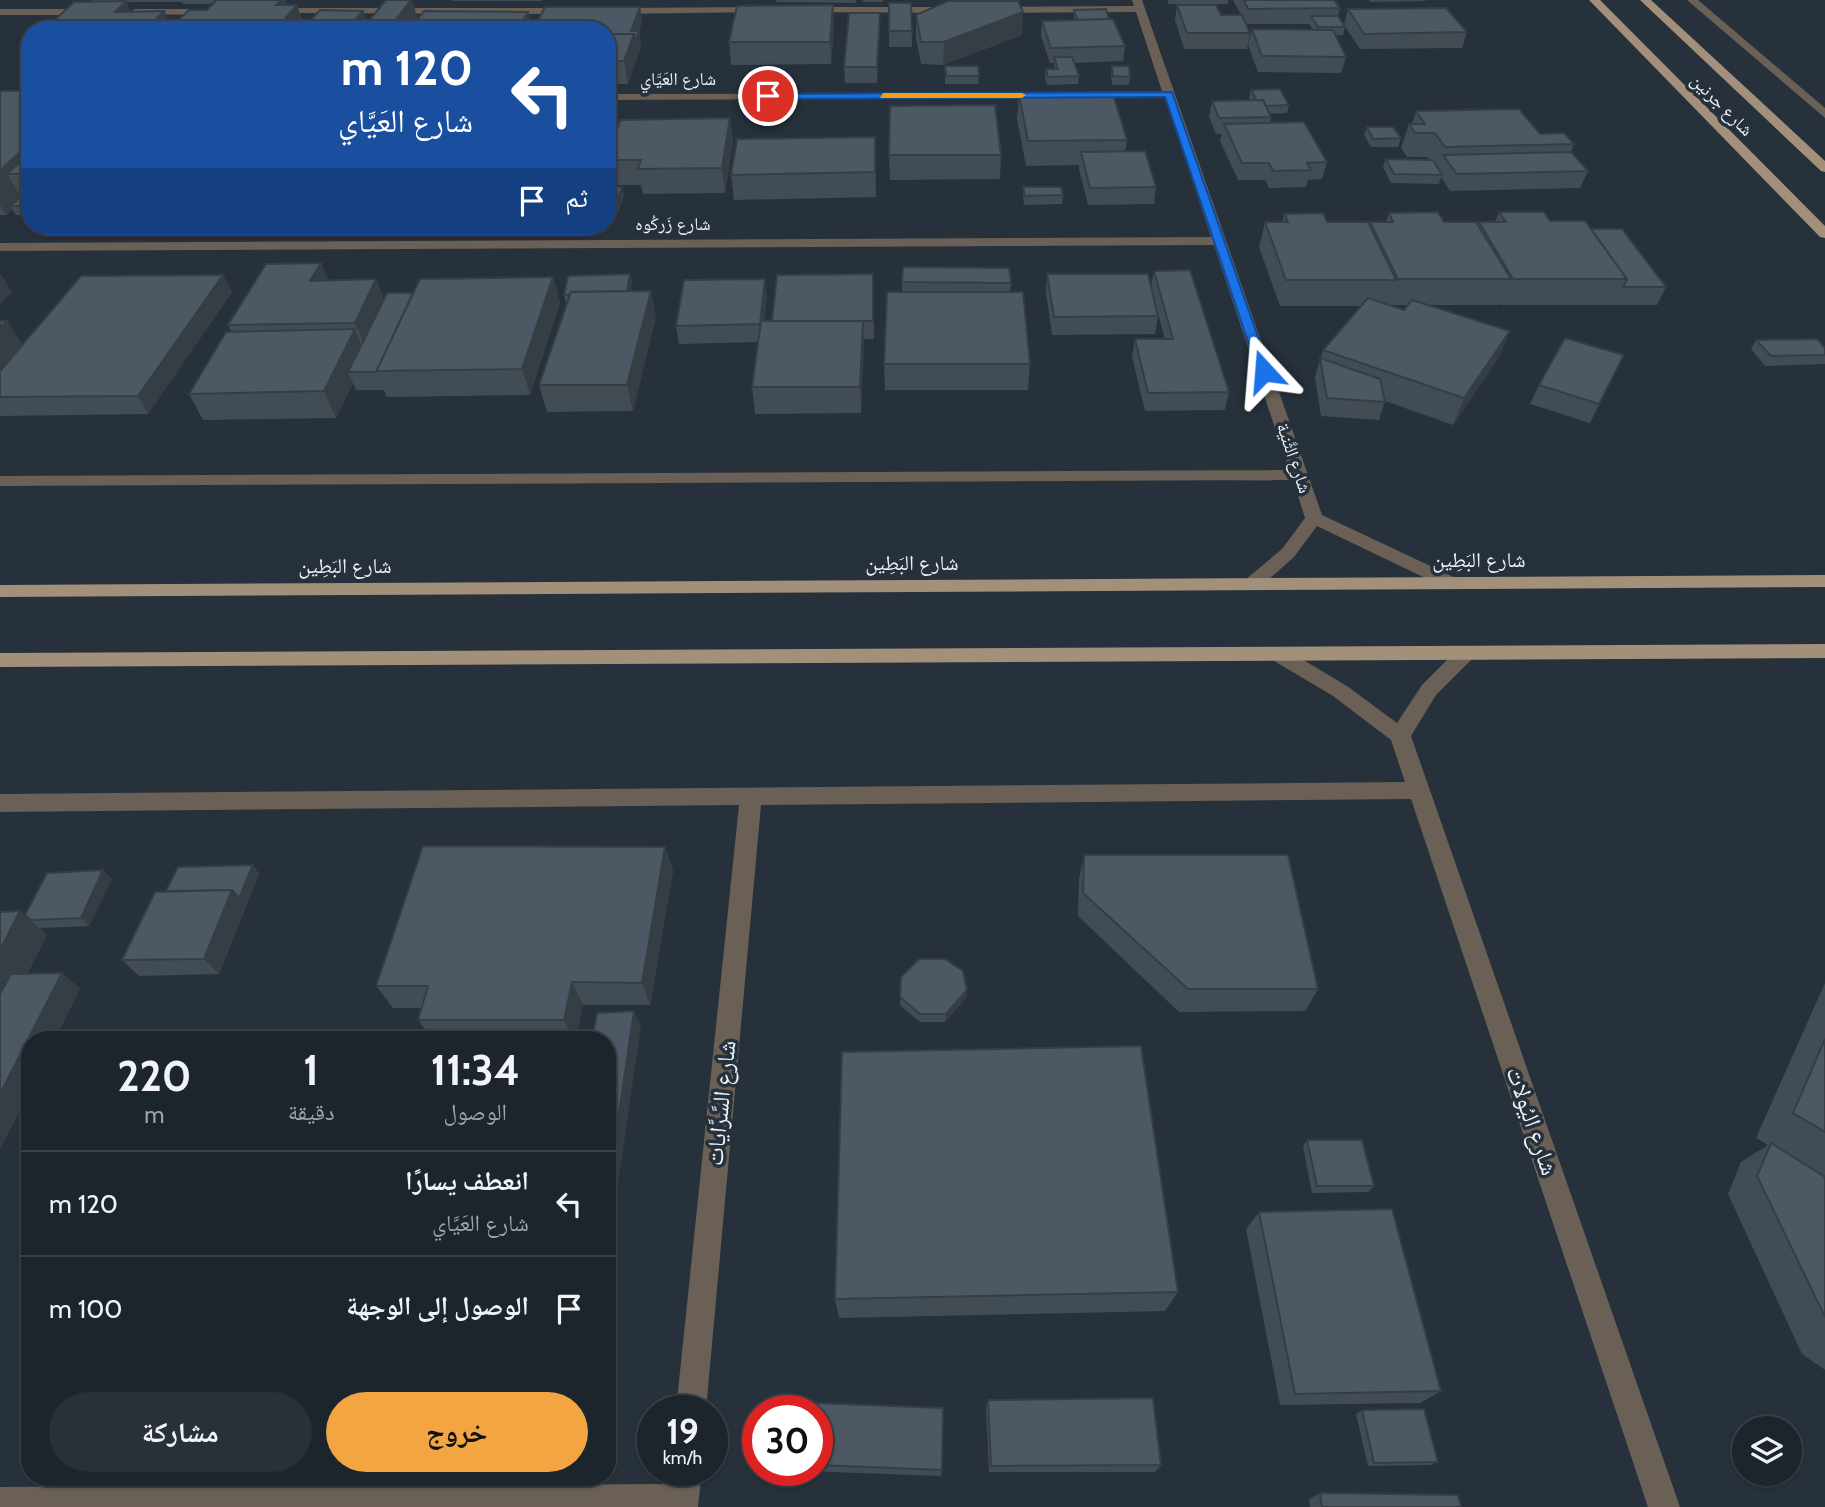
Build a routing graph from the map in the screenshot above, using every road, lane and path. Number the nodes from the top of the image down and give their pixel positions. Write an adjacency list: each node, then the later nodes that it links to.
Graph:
1 (1594, 0): 22 (main road, شارع جرنين)
2 (1645, 0): 21 (main road, شارع جرنين)
3 (1692, 0): 20 (street)
4 (1138, 5): 9 (street); 16 (street, شارع الثَّنية)
5 (598, 10): 6 (street)
6 (778, 10)
7 (792, 10): 8 (street)
8 (973, 10)
9 (987, 10)
10 (264, 11): 11 (street)
11 (584, 11)
12 (0, 12): 13 (street)
13 (97, 12)
14 (125, 12): 15 (street)
15 (222, 12)
16 (1169, 94): 18 (street); 23 (street, شارع الثَّنية)
17 (1059, 95): 19 (street, شارع العَيَّاي)
18 (1073, 95)
19 (616, 97)
20 (1825, 114)
21 (1825, 168)
22 (1825, 234)
23 (1219, 241): 24 (street, شارع زَركُوه); 25 (street, شارع الثَّنية)
24 (0, 247)
25 (1299, 475): 26 (street); 27 (street, شارع الثَّنية)
26 (0, 481)
27 (1314, 518): 29 (street, شارع الثَّنية); 30 (street, شارع الثَّنية)
28 (1825, 581): 29 (main road, شارع البَطِين)
29 (1451, 583): 30 (main road, شارع البَطِين)
30 (1252, 584): 31 (main road, شارع البَطِين)
31 (0, 591)
32 (1825, 651): 33 (main road)
33 (1466, 653): 34 (main road); 36 (street)
34 (1278, 654): 35 (main road); 36 (street)
35 (0, 660)
36 (1400, 736): 37 (street, شارع اليُولات)
37 (1418, 790): 38 (street); 43 (street, شارع اليُولات)
38 (751, 795): 39 (street); 40 (street, شارع السَّرَّايات)
39 (0, 803)
40 (692, 1395)
41 (683, 1492): 42 (street)
42 (0, 1503)
43 (1664, 1507)

